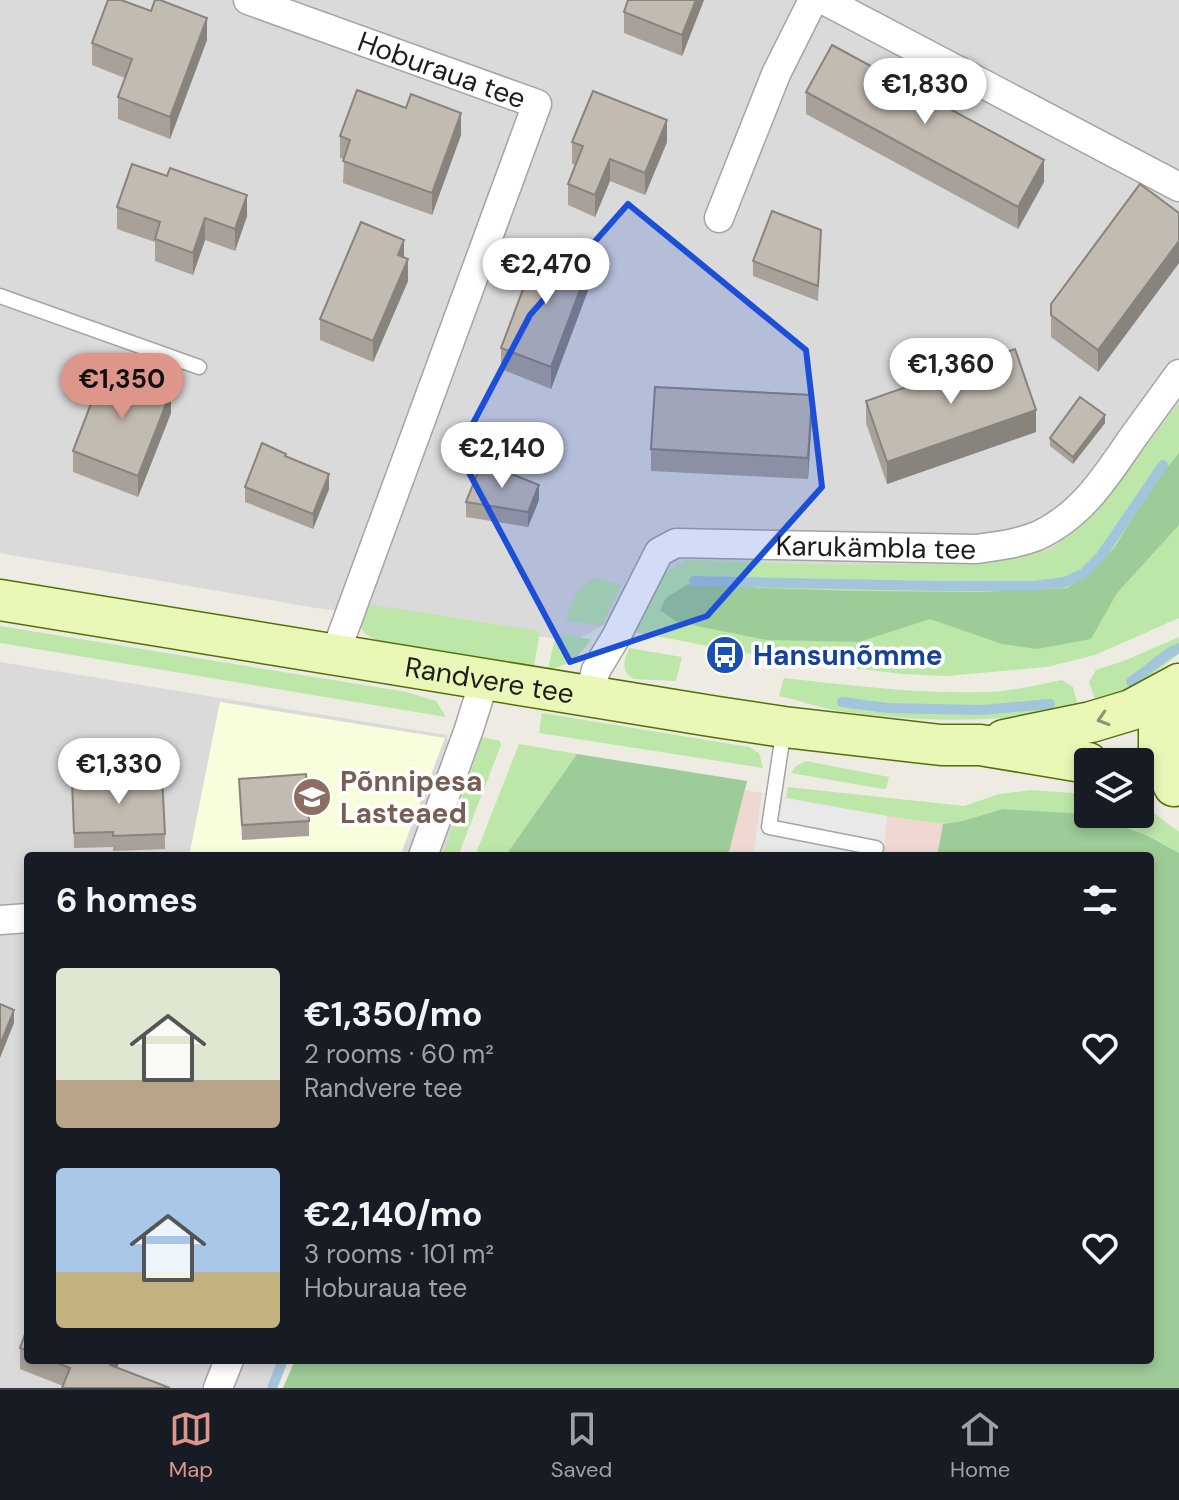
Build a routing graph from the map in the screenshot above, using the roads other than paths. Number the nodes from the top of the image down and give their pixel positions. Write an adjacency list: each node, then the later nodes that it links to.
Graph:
1 (248, 0): 10 (street, Hoburaua tee)
2 (813, 0): 5 (street)
3 (824, 0): 4 (street)
4 (1179, 187)
5 (719, 218)
6 (0, 296): 7 (lane)
7 (199, 367)
8 (1179, 374): 13 (street, Karukämbla tee)
9 (0, 600): 10 (street, Randvere tee)
10 (335, 654): 11 (street, Randvere tee)
11 (485, 678): 13 (street, Randvere tee); 19 (street)
12 (1177, 686): 15 (street, Randvere tee, one-way to 15); 17 (street, Randvere tee)
13 (589, 696): 14 (street, Randvere tee)
14 (784, 727): 15 (street, Randvere tee); 18 (lane)
15 (980, 745): 16 (street, Randvere tee)
16 (1074, 761)
17 (1164, 783)
18 (876, 848)
19 (424, 852)
20 (24, 918): 21 (street)
21 (0, 920)
22 (227, 1364): 23 (street)
23 (218, 1388)

